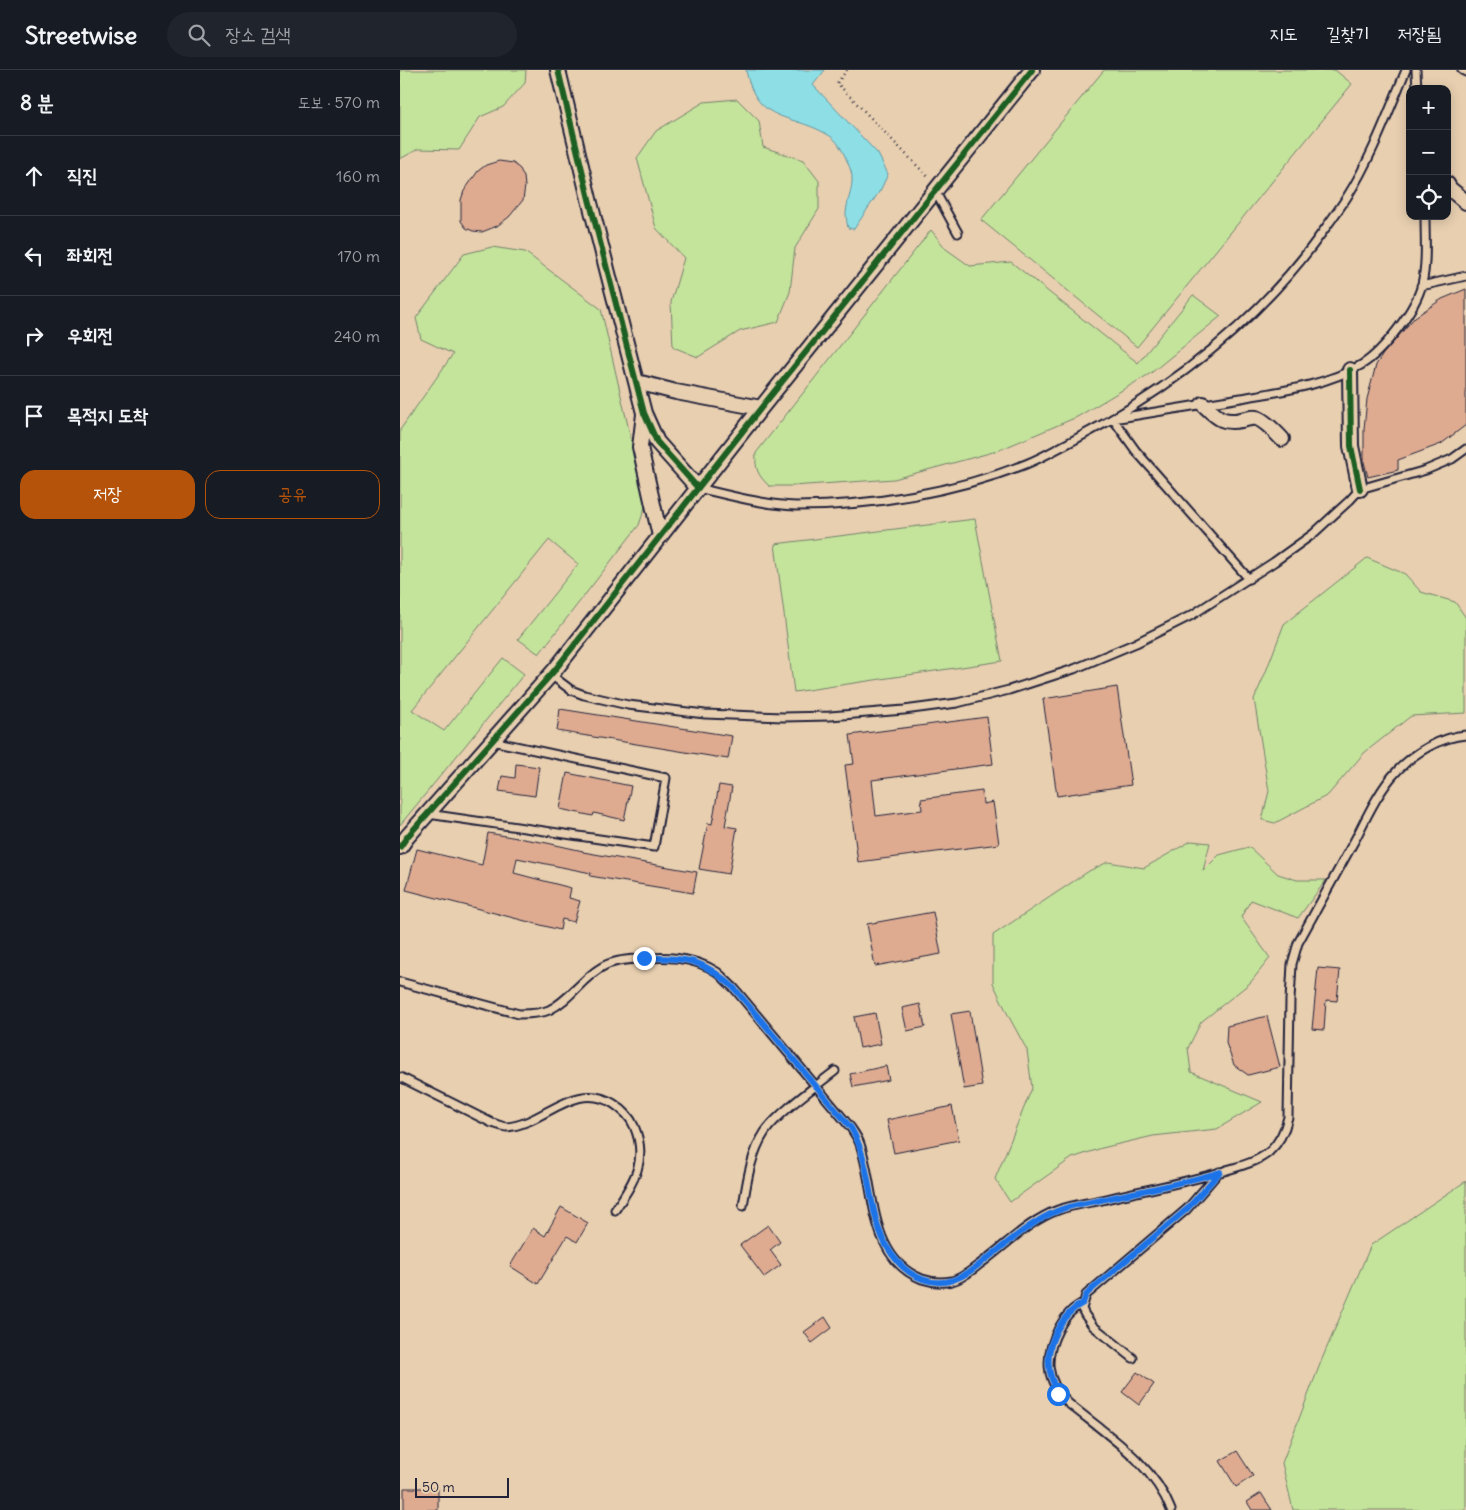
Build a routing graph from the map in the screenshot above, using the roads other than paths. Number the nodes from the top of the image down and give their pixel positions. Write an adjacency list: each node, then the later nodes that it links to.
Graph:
1 (558, 70): 16 (street)
2 (1032, 70): 8 (street)
3 (1406, 70): 20 (lane)
4 (1416, 70): 7 (lane)
5 (1462, 70): 6 (lane)
6 (1466, 72)
7 (1417, 85)
8 (937, 189): 12 (lane); 18 (street)
9 (1451, 190): 10 (street)
10 (1466, 202)
11 (1425, 220): 14 (lane)
12 (958, 233)
13 (1466, 276): 14 (lane)
14 (1421, 286): 15 (lane)
15 (1350, 370): 17 (lane); 24 (street)
16 (637, 382): 18 (street); 19 (street)
17 (1203, 404): 20 (lane); 21 (street)
18 (761, 408): 23 (street)
19 (644, 413): 23 (street); 25 (street)
20 (1113, 419): 23 (lane); 26 (lane)
21 (1282, 439)
22 (1466, 449): 24 (lane)
23 (698, 488): 25 (street)
24 (1360, 489): 26 (lane)
25 (660, 536): 27 (street)
26 (1249, 579): 27 (lane)
27 (551, 675): 29 (street)
28 (1466, 735): 36 (lane)
29 (492, 741): 30 (street); 30 (lane)
30 (427, 814): 31 (street)
31 (400, 847)
32 (400, 982): 35 (lane)
33 (836, 1071): 35 (lane)
34 (400, 1077): 38 (lane)
35 (817, 1086): 36 (lane); 37 (lane)
36 (1220, 1172): 39 (lane)
37 (743, 1206)
38 (615, 1210)
39 (1083, 1303): 40 (lane); 41 (lane)
40 (1133, 1358)
41 (1171, 1510)

